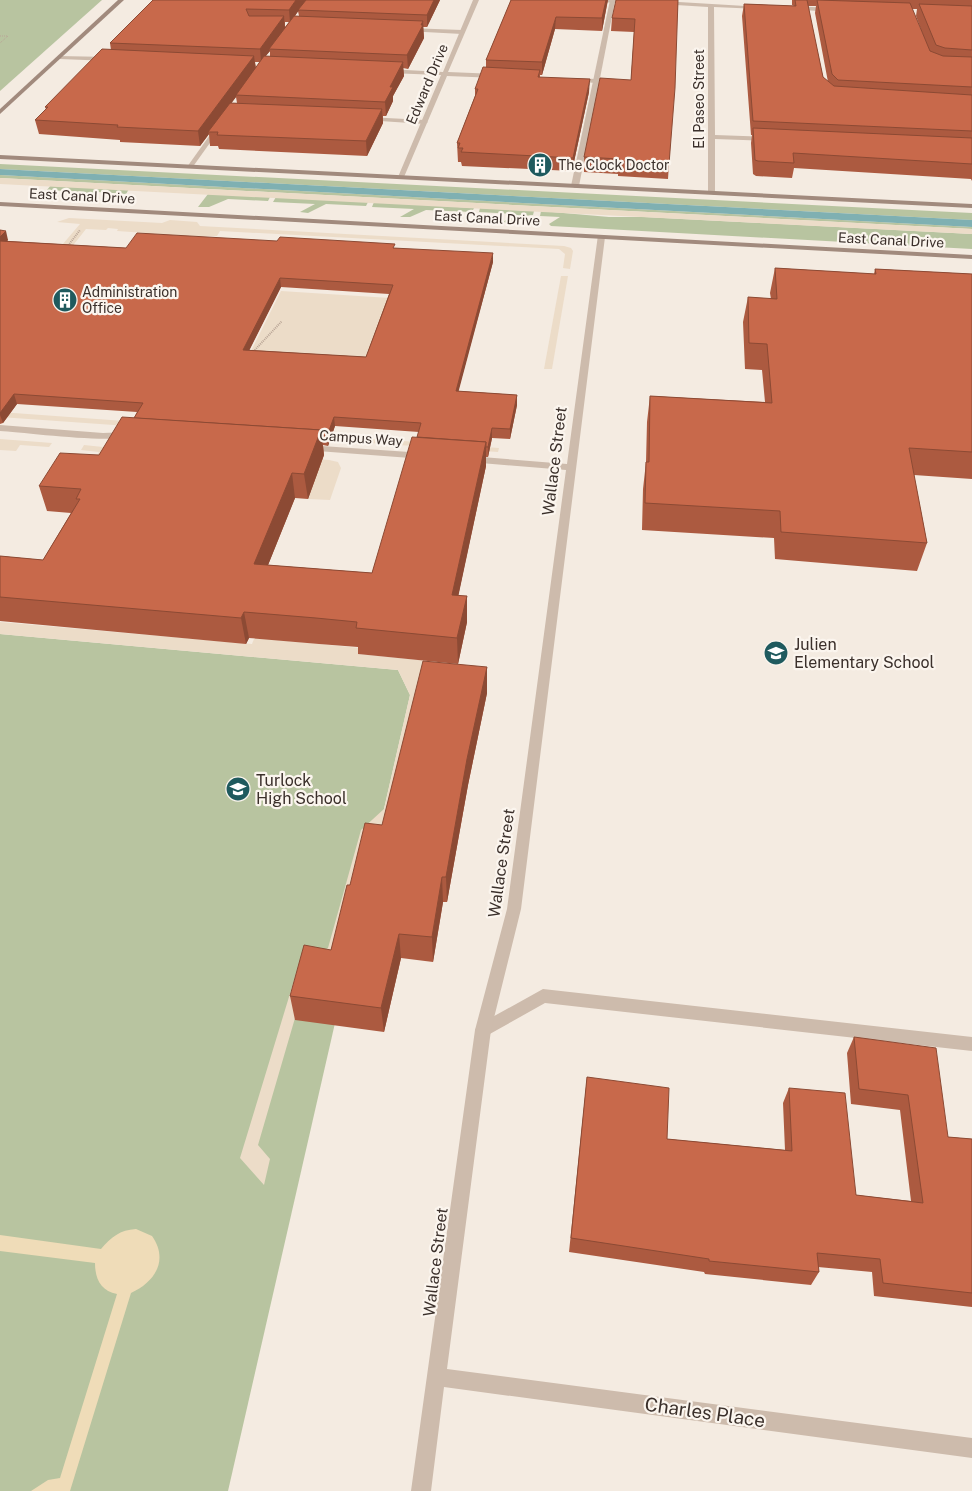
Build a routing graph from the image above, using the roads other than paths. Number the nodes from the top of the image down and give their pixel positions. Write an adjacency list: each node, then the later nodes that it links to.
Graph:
1 (121, 0): 18 (main road)
2 (476, 0): 17 (street, Edward Drive)
3 (574, 0): 5 (street)
4 (753, 0): 10 (street)
5 (612, 1): 6 (street); 24 (street)
6 (626, 1): 7 (street)
7 (635, 2)
8 (654, 3): 9 (street)
9 (711, 5): 10 (street); 29 (street, El Paseo Street)
10 (753, 7): 11 (street)
11 (763, 7)
12 (781, 8): 13 (street)
13 (808, 9): 14 (street); 15 (street)
14 (836, 10)
15 (810, 18)
16 (396, 30): 17 (street)
17 (462, 32): 21 (street, Edward Drive)
18 (60, 57): 19 (street); 25 (main road)
19 (122, 60)
20 (378, 71): 21 (street)
21 (444, 74): 22 (street); 28 (street, Edward Drive)
22 (501, 76)
23 (568, 79): 24 (street)
24 (596, 81): 34 (street)
25 (0, 112)
26 (356, 118): 28 (street)
27 (224, 120): 32 (street)
28 (424, 122): 33 (street, Edward Drive)
29 (711, 137): 30 (street); 35 (street, El Paseo Street)
30 (779, 140)
31 (0, 157): 32 (main road)
32 (190, 167): 33 (main road)
33 (401, 177): 34 (main road)
34 (575, 186): 35 (main road)
35 (712, 193): 37 (main road)
36 (0, 204): 38 (main road, East Canal Drive)
37 (972, 206)
38 (601, 237): 39 (main road, East Canal Drive); 45 (street, Wallace Street)
39 (972, 257)
40 (0, 428): 41 (street)
41 (136, 436)
42 (294, 447): 43 (street, Campus Way)
43 (432, 457)
44 (462, 459): 45 (street)
45 (571, 467): 46 (street, Wallace Street)
46 (483, 1030): 47 (street); 48 (street, Wallace Street)
47 (972, 1044)
48 (438, 1377): 49 (street, Charles Place); 50 (street, Wallace Street)
49 (972, 1448)
50 (421, 1491)

